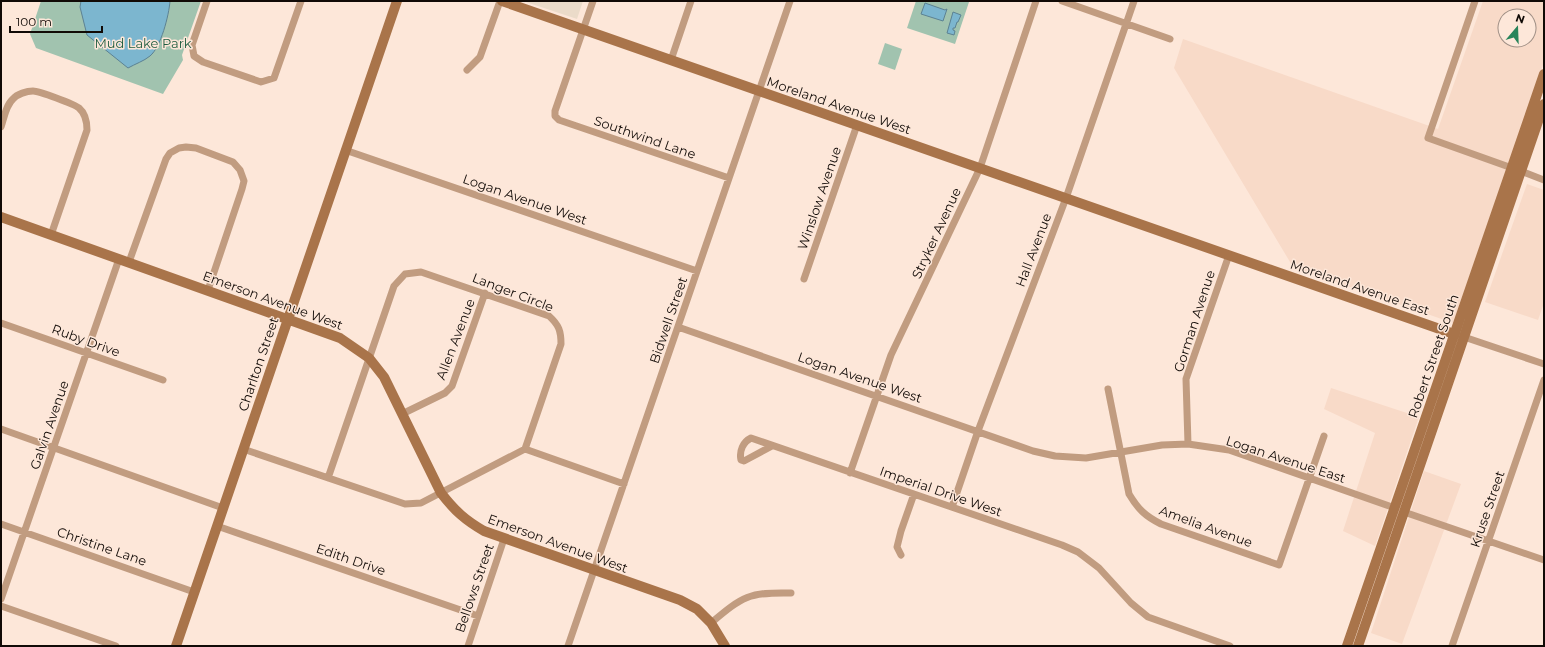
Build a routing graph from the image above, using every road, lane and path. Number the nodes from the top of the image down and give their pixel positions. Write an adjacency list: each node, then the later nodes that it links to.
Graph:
1 (207, 1): 2 (street)
2 (301, 1)
3 (397, 1): 22 (street, Charlton Street)
4 (501, 1): 13 (street, Moreland Avenue West); 16 (street)
5 (593, 1): 13 (street)
6 (691, 1): 15 (street)
7 (790, 1): 18 (street, Bidwell Street)
8 (1036, 1): 24 (street, Stryker Avenue)
9 (1062, 1): 12 (street)
10 (1134, 1): 12 (street, Hall Avenue)
11 (1475, 1): 23 (street)
12 (1126, 23): 14 (street); 27 (street, Hall Avenue)
13 (583, 29): 15 (street, Moreland Avenue West); 25 (street, Southwind Lane)
14 (1170, 39)
15 (671, 60): 18 (street, Moreland Avenue West)
16 (466, 70)
17 (1544, 74): 23 (street, Robert Street South)
18 (759, 91): 20 (street, Moreland Avenue West); 25 (street, Bidwell Street)
19 (1544, 104): 23 (street, Robert Street South)
20 (857, 125): 24 (street, Moreland Avenue West); 35 (street, Winslow Avenue)
21 (1, 127): 30 (street)
22 (345, 150): 34 (street, Logan Avenue West); 38 (street, Charlton Street)
23 (1516, 166): 26 (street); 41 (street, Robert Street South); 41 (street, Robert Street South)
24 (980, 168): 27 (street, Moreland Avenue West); 48 (street, Stryker Avenue)
25 (729, 178): 34 (street, Bidwell Street)
26 (1544, 180)
27 (1066, 198): 29 (street, Moreland Avenue West); 51 (street, Hall Avenue)
28 (1, 217): 30 (street, Emerson Avenue West)
29 (1168, 233): 31 (street, Moreland Avenue East)
30 (51, 235): 32 (street, Emerson Avenue West)
31 (1229, 255): 41 (street, Moreland Avenue East); 53 (street, Gorman Avenue)
32 (119, 259): 33 (street, Emerson Avenue West); 42 (street, Galvin Avenue)
33 (130, 262): 36 (street, Emerson Avenue West); 36 (street)
34 (697, 271): 40 (street, Bidwell Street)
35 (804, 279)
36 (208, 290): 38 (street, Emerson Avenue West)
37 (485, 294): 43 (street, Langer Circle); 49 (street, Allen Avenue); 57 (street, Langer Circle)
38 (287, 319): 43 (street, Emerson Avenue West); 56 (street, Charlton Street)
39 (1, 323): 42 (street, Ruby Drive)
40 (678, 327): 48 (street, Logan Avenue West); 62 (street, Bidwell Street)
41 (1459, 335): 44 (street, Moreland Avenue East); 67 (street, Robert Street South); 67 (street, Robert Street South)
42 (86, 353): 45 (street, Ruby Drive); 55 (street, Galvin Avenue)
43 (369, 358): 49 (street, Emerson Avenue West); 60 (street, Langer Circle)
44 (1544, 364)
45 (163, 380)
46 (1544, 380): 72 (street, Kruse Street)
47 (1108, 389): 58 (street, Amelia Avenue)
48 (877, 396): 51 (street, Logan Avenue West); 59 (street, Stryker Avenue)
49 (402, 414): 63 (street, Emerson Avenue West)
50 (1, 429): 55 (street)
51 (978, 432): 58 (street, Logan Avenue West); 65 (street, Hall Avenue)
52 (1324, 436): 61 (street)
53 (1188, 444): 58 (street, Logan Avenue East); 61 (street, Logan Avenue East)
54 (772, 446): 59 (street, Imperial Drive West)
55 (53, 447): 66 (street); 70 (street, Galvin Avenue)
56 (243, 449): 60 (street); 66 (street, Charlton Street)
57 (525, 449): 62 (street); 63 (street)
58 (1120, 453): 61 (street, Amelia Avenue)
59 (850, 472): 64 (street, Imperial Drive West)
60 (328, 478): 63 (street)
61 (1309, 478): 67 (street, Logan Avenue East)
62 (624, 484): 75 (street, Bidwell Street)
63 (441, 493): 71 (street, Emerson Avenue West)
64 (914, 494): 65 (street, Imperial Drive West); 73 (street)
65 (952, 507): 87 (street, Imperial Drive West)
66 (223, 508): 69 (street, Charlton Street)
67 (1399, 510): 72 (street, Logan Avenue East); 88 (street, Robert Street South); 89 (street)
68 (1, 524): 70 (street, Christine Lane)
69 (217, 526): 76 (street, Charlton Street); 80 (street, Edith Drive)
70 (24, 532): 76 (street, Christine Lane); 78 (street, Galvin Avenue)
71 (504, 539): 75 (street, Emerson Avenue West); 80 (street, Bellows Street)
72 (1488, 541): 74 (street, Logan Avenue East); 90 (street, Kruse Street)
73 (901, 555)
74 (1544, 560)
75 (594, 570): 81 (street, Emerson Avenue West); 85 (street, Bidwell Street)
76 (194, 592): 83 (street, Charlton Street)
77 (791, 593): 81 (street)
78 (1, 599)
79 (1, 606): 82 (street)
80 (478, 616): 84 (street, Bellows Street)
81 (711, 623): 86 (street, Emerson Avenue West)
82 (116, 646)
83 (176, 646)
84 (468, 646)
85 (568, 646)
86 (726, 646)
87 (1230, 646)
88 (1347, 646)
89 (1358, 646)
90 (1452, 646)

